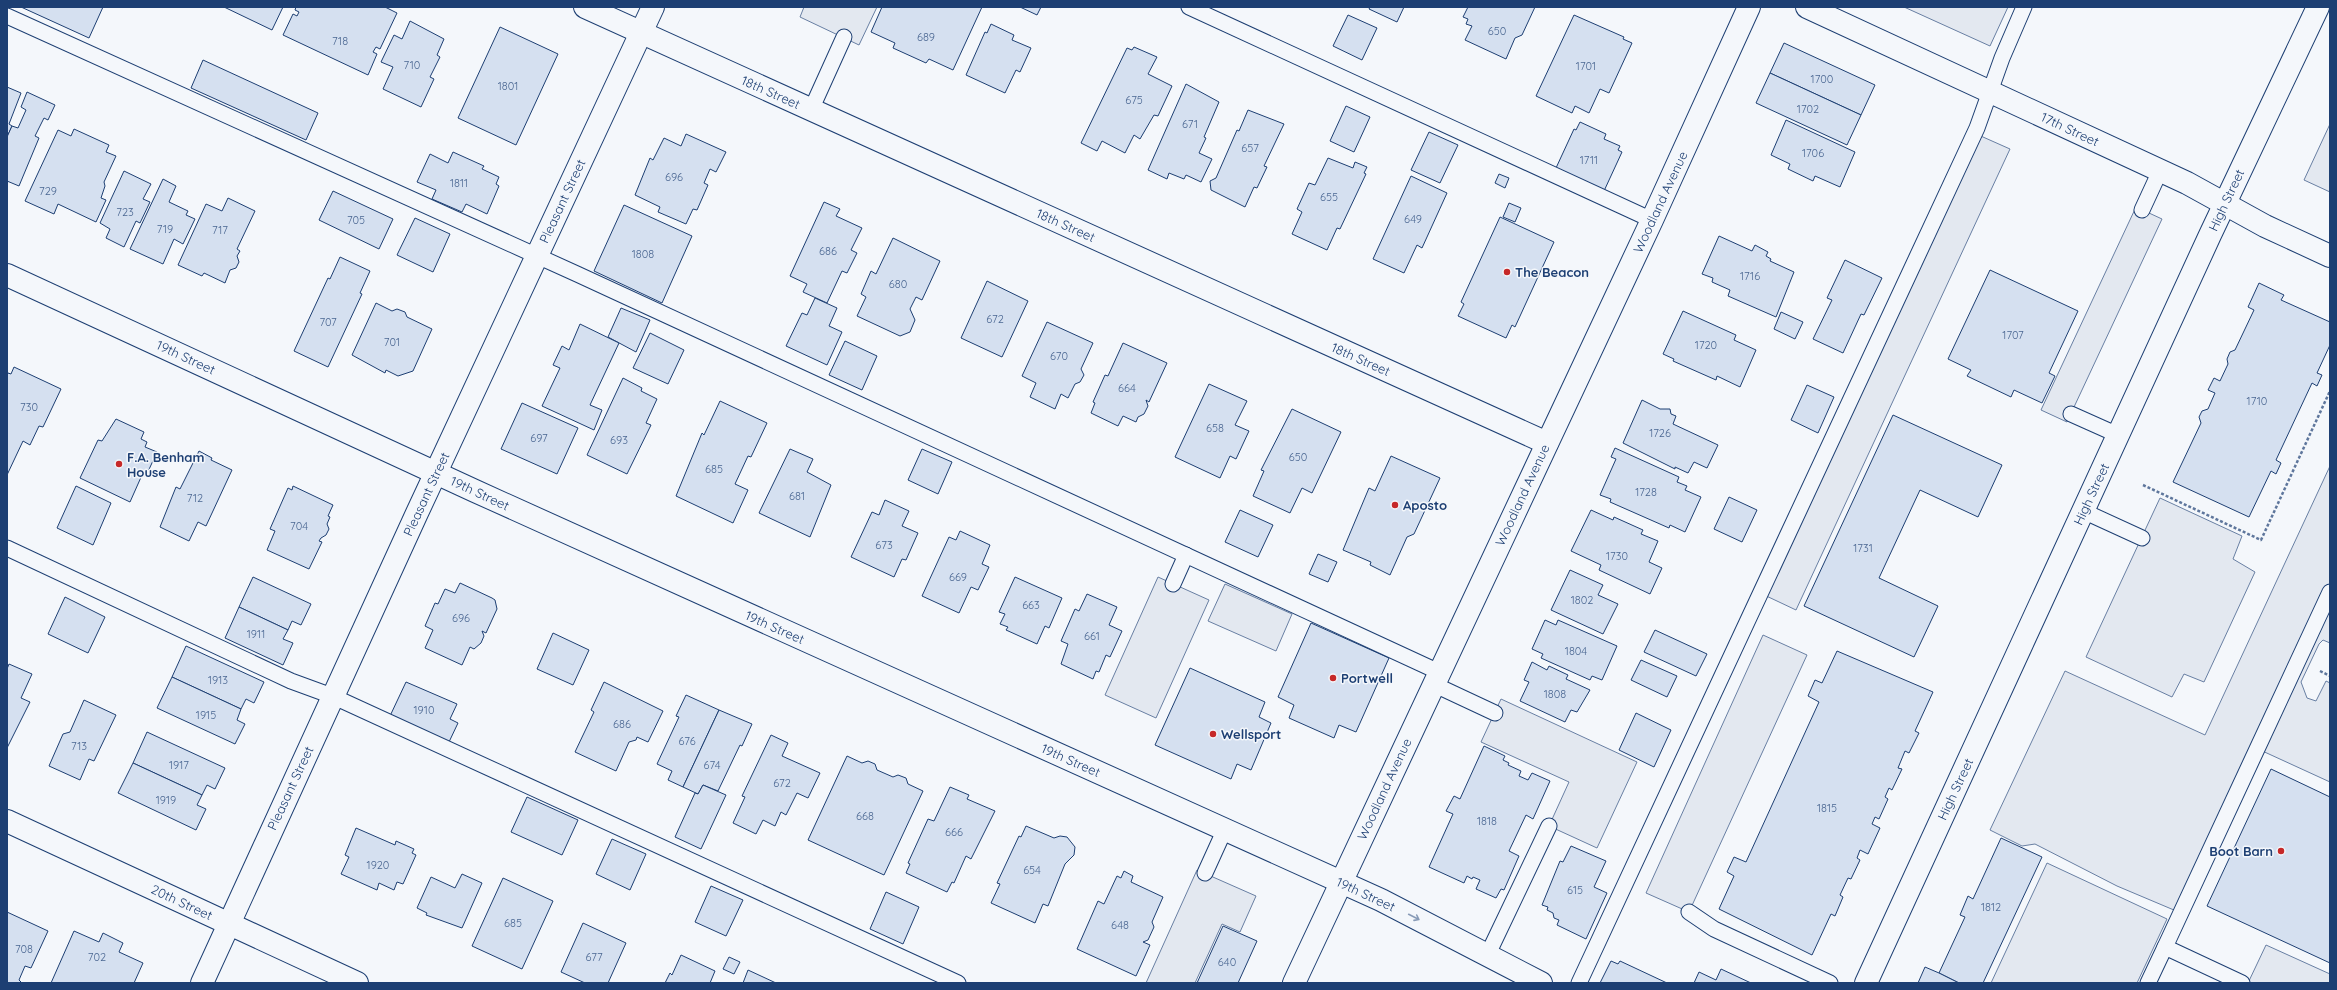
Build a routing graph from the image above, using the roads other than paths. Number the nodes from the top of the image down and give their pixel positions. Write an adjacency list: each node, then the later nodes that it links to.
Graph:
1 (585, 7): 9 (street, 18th Street)
2 (653, 7): 9 (street, Pleasant Street)
3 (1189, 7): 16 (lane)
4 (1749, 7): 16 (street, Woodland Avenue)
5 (1807, 7): 11 (street, 17th Street)
6 (2024, 7): 11 (lane)
7 (2318, 7): 14 (street, High Street)
8 (7, 16): 18 (lane)
9 (641, 32): 12 (street, 18th Street); 18 (street, Pleasant Street)
10 (844, 37): 12 (lane)
11 (1990, 92): 13 (street, 17th Street); 47 (lane)
12 (811, 110): 22 (street, 18th Street)
13 (2160, 171): 14 (street, 17th Street); 15 (lane)
14 (2225, 204): 17 (street, 17th Street); 21 (street, High Street)
15 (2142, 210)
16 (1652, 220): 22 (street, Woodland Avenue)
17 (2330, 256)
18 (536, 257): 23 (street, Pleasant Street); 27 (lane)
19 (7, 275): 23 (street, 19th Street)
20 (2071, 414): 21 (lane)
21 (2118, 436): 24 (street, High Street)
22 (1547, 443): 30 (street, Woodland Avenue)
23 (436, 473): 31 (street, Pleasant Street); 35 (street, 19th Street)
24 (2083, 511): 25 (lane); 49 (street, High Street)
25 (2142, 538)
26 (7, 548): 31 (lane)
27 (1186, 555): 28 (lane); 30 (lane)
28 (1173, 584)
29 (2330, 592): 40 (lane)
30 (1436, 678): 32 (lane); 37 (street, Woodland Avenue)
31 (332, 696): 39 (street, Pleasant Street); 44 (lane)
32 (1495, 713)
33 (7, 821): 39 (street, 20th Street)
34 (1549, 826): 41 (lane)
35 (1225, 829): 36 (lane); 37 (street, 19th Street)
36 (1205, 873)
37 (1341, 882): 41 (street, 19th Street, one-way to 41); 45 (street, Woodland Avenue)
38 (1689, 912): 48 (lane)
39 (228, 924): 42 (street, Pleasant Street); 43 (street, 20th Street)
40 (2165, 947): 50 (lane); 51 (lane)
41 (1488, 954): 46 (street, 19th Street)
42 (202, 983)
43 (357, 983)
44 (958, 983)
45 (1294, 983)
46 (1541, 983)
47 (1579, 983)
48 (1830, 983)
49 (1866, 983)
50 (2148, 983)
51 (2242, 983)

